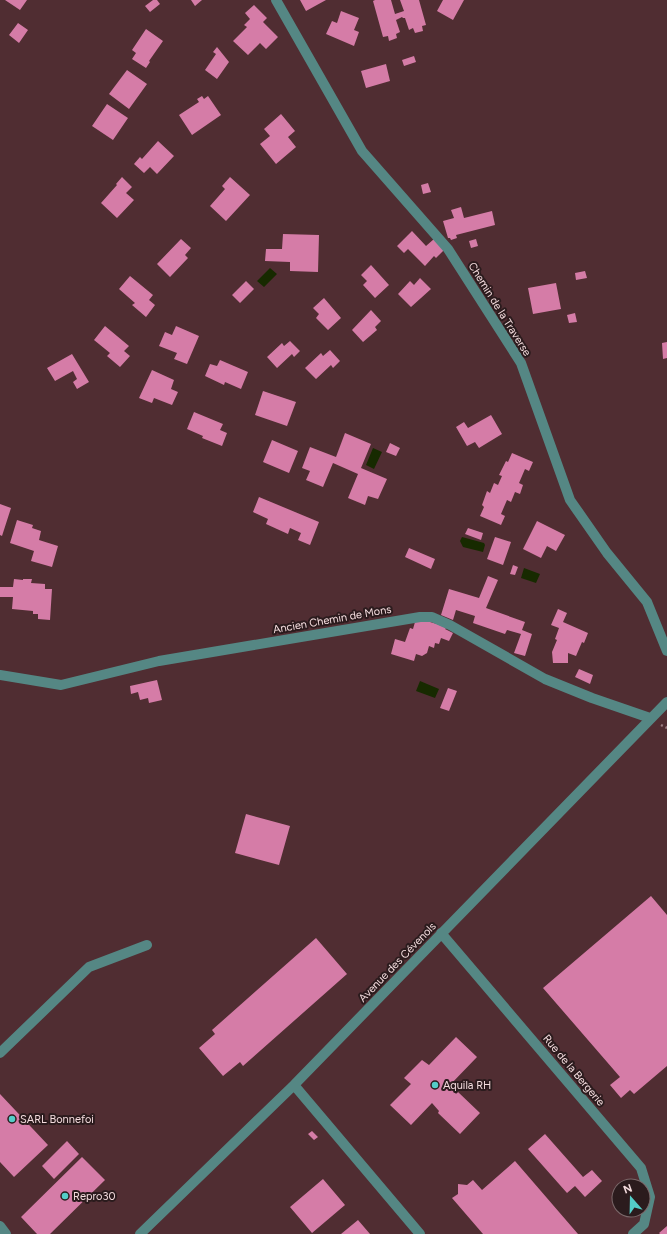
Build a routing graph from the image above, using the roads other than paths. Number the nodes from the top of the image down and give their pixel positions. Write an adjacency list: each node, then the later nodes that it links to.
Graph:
1 (276, 0): 2 (street, Chemin de la Traverse)
2 (667, 651)
3 (0, 675): 5 (street, Ancien Chemin de Mons)
4 (667, 702): 5 (street, Avenue des Cévenols)
5 (650, 718): 6 (street, Avenue des Cévenols)
6 (441, 933): 9 (street, Avenue des Cévenols); 14 (street, Rue de la Bergerie)
7 (147, 946): 8 (street)
8 (0, 1053)
9 (294, 1085): 12 (street, Avenue des Cévenols); 13 (street)
10 (0, 1226): 11 (street)
11 (6, 1234)
12 (140, 1234)
13 (420, 1234)
14 (633, 1234)

